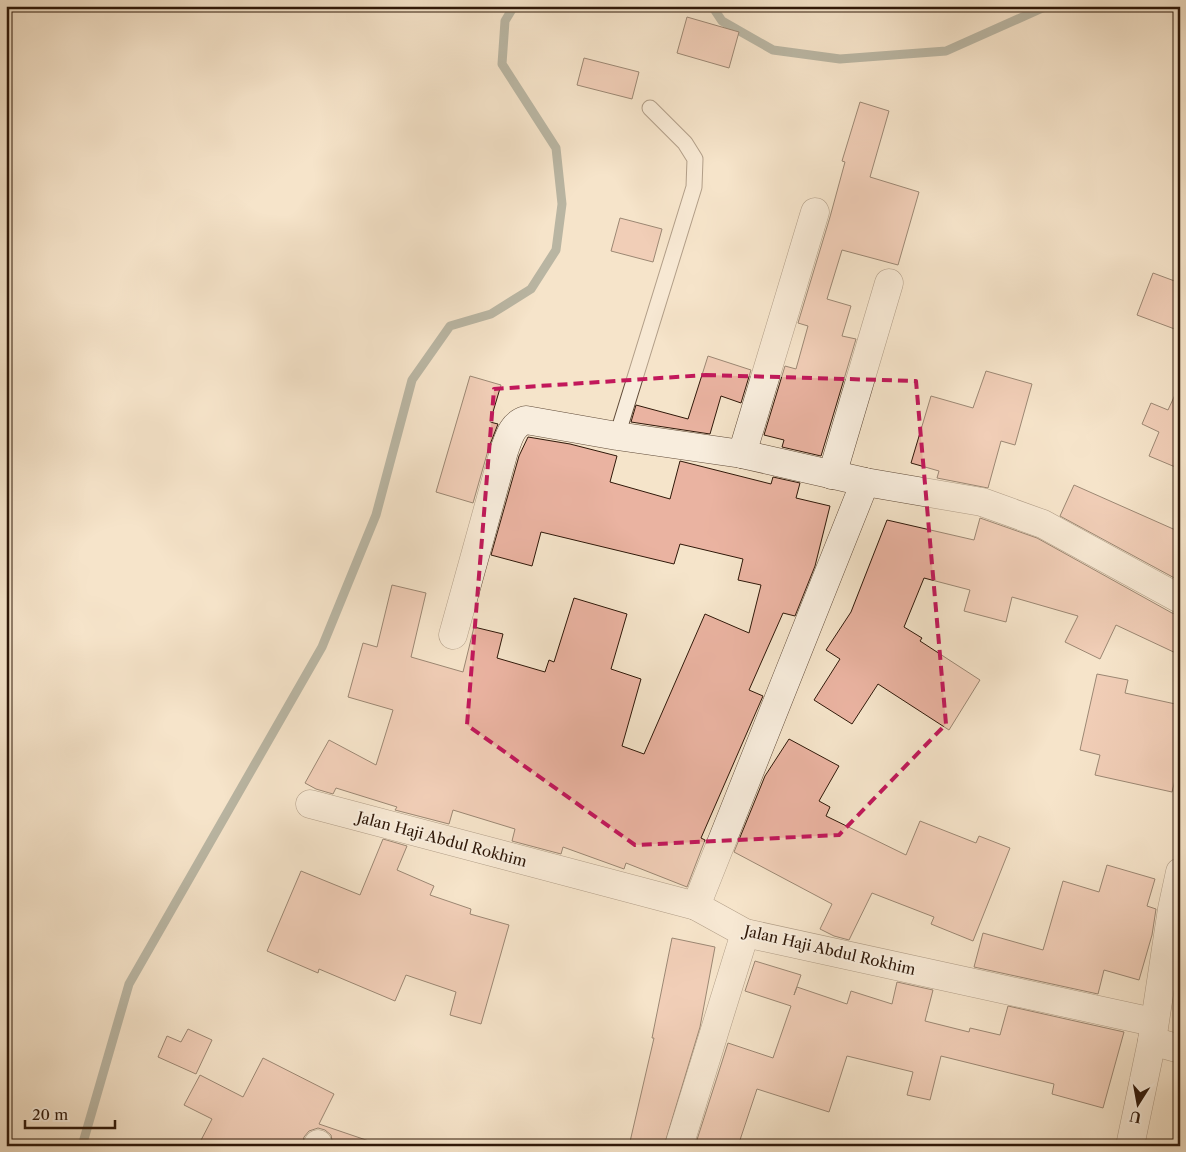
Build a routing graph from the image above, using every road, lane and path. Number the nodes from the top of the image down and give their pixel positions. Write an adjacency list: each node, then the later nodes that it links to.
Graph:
1 (650, 108): 4 (lane)
2 (815, 212): 5 (street)
3 (889, 283): 6 (street)
4 (617, 436): 5 (street); 9 (street)
5 (742, 454): 6 (street)
6 (832, 474): 7 (street)
7 (865, 482): 8 (street); 12 (street)
8 (1180, 600)
9 (453, 635)
10 (310, 804): 12 (street, Jalan Haji Abdul Rokhim)
11 (1180, 872): 13 (street)
12 (696, 906): 14 (street, Jalan Haji Abdul Rokhim)
13 (1176, 910): 15 (street)
14 (746, 933): 15 (street, Jalan Haji Abdul Rokhim); 17 (street)
15 (1153, 1031): 16 (street, Jalan Haji Abdul Rokhim); 18 (street)
16 (1180, 1049)
17 (679, 1146)
18 (1130, 1146)

